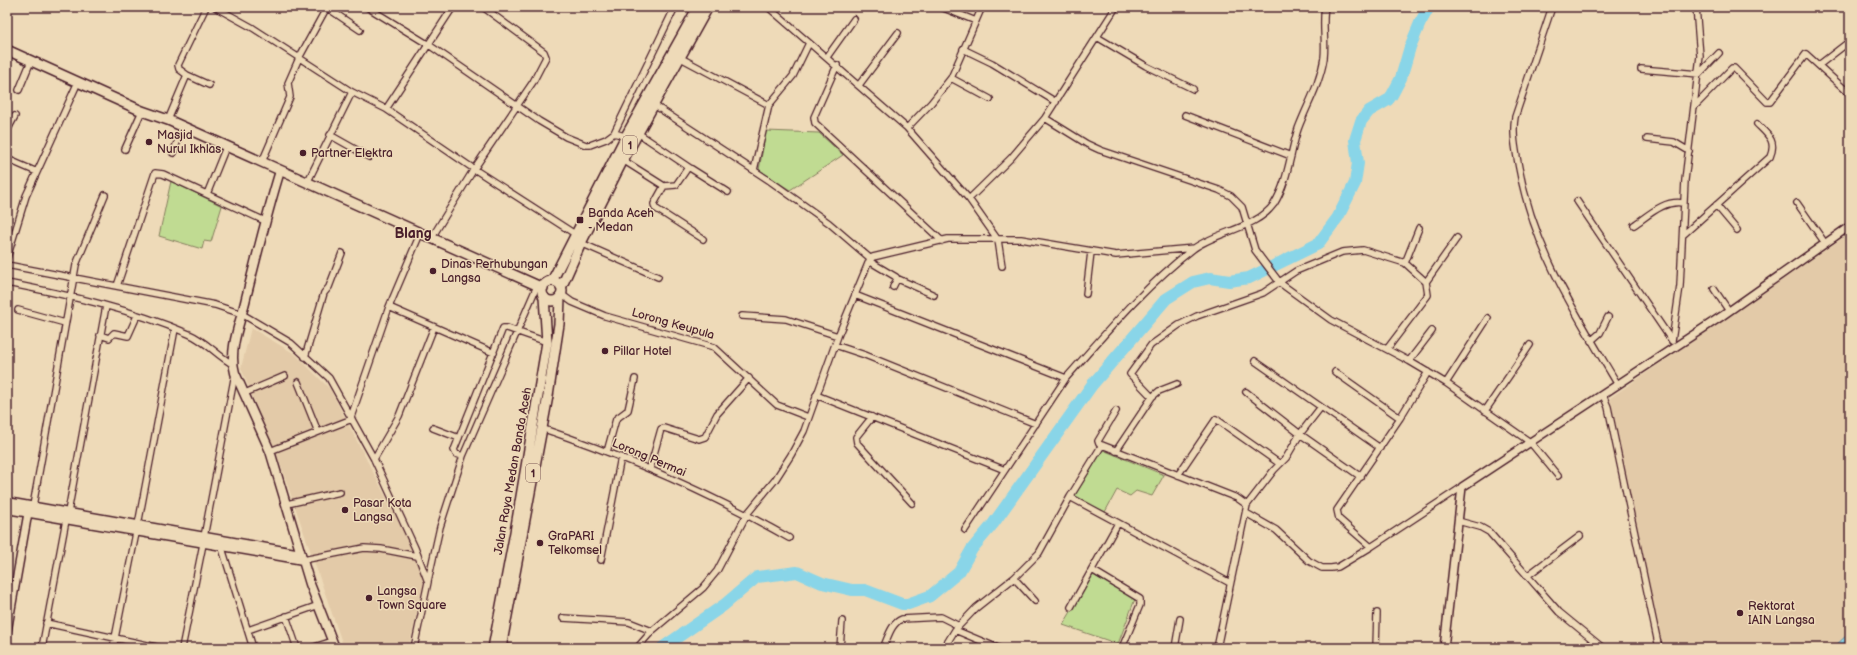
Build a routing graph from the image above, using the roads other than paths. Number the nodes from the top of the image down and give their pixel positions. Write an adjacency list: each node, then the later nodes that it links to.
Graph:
1 (206, 7): 36 (street)
2 (216, 7): 30 (street)
3 (327, 7): 19 (street); 30 (street)
4 (367, 7): 24 (street)
5 (453, 7): 24 (street)
6 (483, 7): 48 (street)
7 (675, 7): 61 (street)
8 (698, 7): 63 (main road, 1)
9 (708, 7): 28 (main road, 1)
10 (768, 7): 23 (street)
11 (941, 7): 18 (street)
12 (982, 7): 18 (street)
13 (1325, 7): 70 (street)
14 (1552, 7): 145 (street)
15 (1696, 7): 35 (street)
16 (1113, 8): 21 (street)
17 (854, 19): 29 (street)
18 (976, 21): 25 (street)
19 (360, 30)
20 (898, 33): 40 (street)
21 (1097, 37): 41 (street); 46 (street)
22 (1850, 41): 33 (street)
23 (809, 43): 29 (street); 47 (street)
24 (429, 45): 48 (street); 51 (street)
25 (963, 49): 37 (street); 46 (street)
26 (7, 50): 31 (main road)
27 (1718, 53): 35 (street)
28 (679, 57): 47 (street); 49 (main road, 1)
29 (827, 57): 32 (street)
30 (300, 58): 43 (street); 73 (street)
31 (31, 61): 38 (main road); 42 (street)
32 (837, 65): 40 (street); 102 (street)
33 (1819, 65): 44 (street); 50 (street)
34 (1641, 69): 35 (street)
35 (1699, 74): 50 (street)
36 (186, 75): 39 (street); 56 (street)
37 (951, 78): 45 (street); 59 (street)
38 (78, 82): 52 (main road); 78 (street)
39 (209, 85)
40 (859, 85): 59 (street)
41 (1192, 89)
42 (19, 90)
43 (352, 92): 51 (street); 62 (street)
44 (1850, 94)
45 (990, 99)
46 (1056, 102): 55 (street)
47 (769, 105): 76 (street)
48 (516, 106): 61 (street); 75 (street)
49 (654, 106): 63 (main road, 1); 76 (street)
50 (1695, 107): 67 (street)
51 (386, 109): 75 (street)
52 (142, 111): 56 (main road); 66 (street)
53 (1186, 114): 70 (street)
54 (15, 116): 60 (street)
55 (1045, 118): 84 (street); 90 (street)
56 (168, 120): 58 (main road)
57 (1757, 124): 88 (street)
58 (183, 127): 65 (main road); 68 (street)
59 (907, 128): 84 (street)
60 (7, 131)
61 (614, 132): 63 (street)
62 (330, 135): 69 (street); 79 (street)
63 (632, 136): 72 (main road, 1); 74 (street); 96 (main road, 1)
64 (1647, 139): 67 (street)
65 (226, 147): 73 (main road); 82 (street)
66 (125, 149)
67 (1689, 151): 86 (street)
68 (173, 153)
69 (368, 156)
70 (1291, 156): 90 (street)
71 (7, 158): 78 (street)
72 (623, 160): 80 (street); 103 (main road, 1)
73 (262, 162): 77 (main road)
74 (690, 168): 80 (street); 81 (street)
75 (474, 169): 96 (street); 99 (street)
76 (754, 170): 109 (street)
77 (280, 171): 79 (main road); 89 (main road)
78 (37, 172): 108 (street)
79 (307, 183): 95 (main road)
80 (664, 186): 100 (street)
81 (728, 192)
82 (207, 194): 89 (street); 120 (street)
83 (105, 195): 113 (street)
84 (969, 199): 101 (street)
85 (1577, 201): 147 (street)
86 (1683, 203): 91 (street); 97 (street)
87 (1797, 203): 104 (street)
88 (1716, 205): 94 (street); 97 (street)
89 (265, 221): 133 (main road)
90 (1248, 223): 105 (street); 117 (street)
91 (1634, 225)
92 (1850, 226): 104 (street)
93 (1419, 228): 110 (street)
94 (1737, 230)
95 (420, 234): 99 (main road); 130 (street)
96 (575, 234): 116 (main road, 1)
97 (1683, 235): 147 (street)
98 (1457, 238): 118 (street)
99 (431, 239): 123 (main road)
100 (703, 239)
101 (998, 240): 102 (street); 106 (street); 112 (street)
102 (942, 241): 109 (street)
103 (580, 243): 114 (street); 124 (main road, 1)
104 (1825, 243): 132 (street)
105 (1194, 248): 106 (street); 161 (street)
106 (1090, 252): 125 (street)
107 (342, 253): 152 (street)
108 (7, 258)
109 (870, 260): 115 (street); 127 (street)
110 (1405, 263): 117 (street); 118 (street)
111 (7, 265): 113 (street)
112 (1002, 266)
113 (73, 277): 120 (street); 126 (street)
114 (658, 277)
115 (896, 278): 121 (street); 128 (street)
116 (552, 281): 123 (main road); 124 (main road)
117 (1278, 281): 150 (street); 170 (street)
118 (1426, 282): 150 (street)
119 (7, 283): 126 (street)
120 (117, 286): 133 (street)
121 (894, 287)
122 (1714, 289): 132 (street)
123 (541, 290): 124 (main road); 141 (street); 146 (main road, Jalan Raya Medan Banda Aceh / 1)
124 (561, 293): 160 (street, Lorong Keupula); 180 (main road, 1)
125 (1086, 294)
126 (70, 295): 129 (street); 138 (street)
127 (855, 295): 144 (street); 161 (street)
128 (934, 295)
129 (106, 306): 134 (street); 143 (street)
130 (389, 307): 139 (street); 176 (street)
131 (18, 310): 138 (street)
132 (1730, 311): 147 (street)
133 (242, 314): 152 (street); 155 (main road)
134 (137, 316): 140 (street); 143 (street)
135 (742, 316): 144 (street)
136 (1608, 317): 145 (street)
137 (1488, 318): 163 (street)
138 (65, 323): 208 (street)
139 (434, 327): 151 (street); 192 (street)
140 (175, 329): 155 (street); 214 (street)
141 (517, 331): 146 (street); 151 (street); 190 (street)
142 (1432, 331): 153 (street)
143 (100, 335): 211 (street)
144 (838, 336): 148 (street)
145 (1592, 341): 165 (street)
146 (547, 342): 203 (main road, Jalan Raya Medan Banda Aceh / 1)
147 (1674, 344): 165 (street)
148 (835, 345): 168 (street); 178 (street)
149 (1530, 345): 173 (street)
150 (1387, 350): 153 (street)
151 (494, 353): 183 (street)
152 (305, 357): 176 (street)
153 (1409, 361): 157 (street)
154 (1255, 362): 171 (street)
155 (234, 369): 167 (main road); 218 (street)
156 (1335, 372): 177 (street)
157 (1428, 372): 163 (street); 177 (street)
158 (285, 376): 167 (street)
159 (635, 378): 189 (street)
160 (749, 378): 174 (street, Lorong Keupula); 194 (street)
161 (1066, 378): 178 (street)
162 (298, 382): 181 (street)
163 (1446, 383): 173 (street)
164 (1177, 384): 170 (street)
165 (1618, 385): 169 (street)
166 (1246, 392): 182 (street)
167 (245, 393): 187 (main road)
168 (816, 395): 174 (street); 175 (street)
169 (1603, 395): 184 (street); 266 (street)
170 (1152, 397): 188 (street)
171 (1321, 407): 182 (street); 186 (street)
172 (1116, 410): 185 (street)
173 (1485, 411): 184 (street)
174 (808, 417): 210 (street)
175 (872, 417): 195 (street); 204 (street)
176 (352, 418): 181 (street); 192 (street)
177 (1400, 418): 186 (street)
178 (1036, 424): 195 (street)
179 (433, 428): 183 (street)
180 (541, 428): 189 (street, Lorong Permai); 203 (main road, 1)
181 (318, 432): 187 (street)
182 (1300, 434): 193 (street); 198 (street)
183 (459, 438): 190 (street)
184 (1530, 442): 197 (street); 199 (street)
185 (1102, 445): 188 (street); 201 (street)
186 (1380, 448): 198 (street)
187 (270, 451): 205 (main road)
188 (1116, 451): 196 (street)
189 (607, 452): 191 (street, Lorong Permai)
190 (463, 456): 227 (street)
191 (621, 457): 194 (street, Lorong Permai); 223 (street)
192 (374, 459): 221 (street)
193 (1280, 464): 196 (street); 206 (street)
194 (650, 468): 210 (street, Lorong Permai)
195 (1005, 470): 215 (street)
196 (1178, 475): 206 (street)
197 (1558, 476)
198 (1361, 477): 219 (street)
199 (1462, 486): 212 (street); 219 (street)
200 (340, 492): 205 (street)
201 (1070, 497): 213 (street); 226 (street)
202 (7, 502): 208 (main road)
203 (524, 503): 245 (main road, 1)
204 (912, 503)
205 (287, 504): 222 (main road)
206 (1247, 505): 209 (street)
207 (7, 509): 208 (main road)
208 (31, 510): 211 (main road); 231 (street)
209 (1246, 513): 219 (street); 228 (street)
210 (747, 514): 217 (street, Lorong Permai); 242 (street)
211 (67, 516): 214 (main road); 238 (street)
212 (1458, 521): 225 (street); 264 (street)
213 (1118, 523): 224 (street); 228 (street)
214 (137, 529): 218 (main road); 243 (street)
215 (965, 530)
216 (1580, 536): 225 (street)
217 (789, 538)
218 (204, 540): 220 (main road); 222 (main road); 249 (street)
219 (1370, 547)
220 (222, 548): 222 (main road); 240 (street)
221 (417, 556): 222 (street); 227 (street)
222 (302, 557): 230 (main road)
223 (601, 560)
224 (1092, 570): 232 (street); 260 (street)
225 (1527, 576): 265 (street)
226 (1014, 578): 229 (street); 239 (street)
227 (428, 582): 253 (street)
228 (1230, 583): 262 (street)
229 (1035, 601)
230 (319, 605): 234 (street); 244 (main road)
231 (9, 606): 241 (street)
232 (1071, 607)
233 (1377, 613): 263 (street)
234 (286, 616): 240 (street); 251 (street)
235 (563, 618): 242 (street)
236 (1180, 619): 261 (street)
237 (842, 620): 256 (street)
238 (46, 623): 243 (street); 246 (street)
239 (957, 628): 257 (street); 258 (street); 259 (street)
240 (248, 630): 250 (street)
241 (7, 632)
242 (652, 632): 255 (street)
243 (115, 638): 247 (street); 248 (street)
244 (334, 644): 252 (street)
245 (498, 647): 254 (street)
246 (42, 648)
247 (113, 648)
248 (161, 648)
249 (182, 648)
250 (253, 648)
251 (297, 648)
252 (311, 648)
253 (414, 648)
254 (513, 648)
255 (637, 648)
256 (840, 648)
257 (883, 648)
258 (944, 648)
259 (998, 648)
260 (1122, 648)
261 (1175, 648)
262 (1216, 648)
263 (1376, 648)
264 (1444, 648)
265 (1603, 648)
266 (1659, 648)

